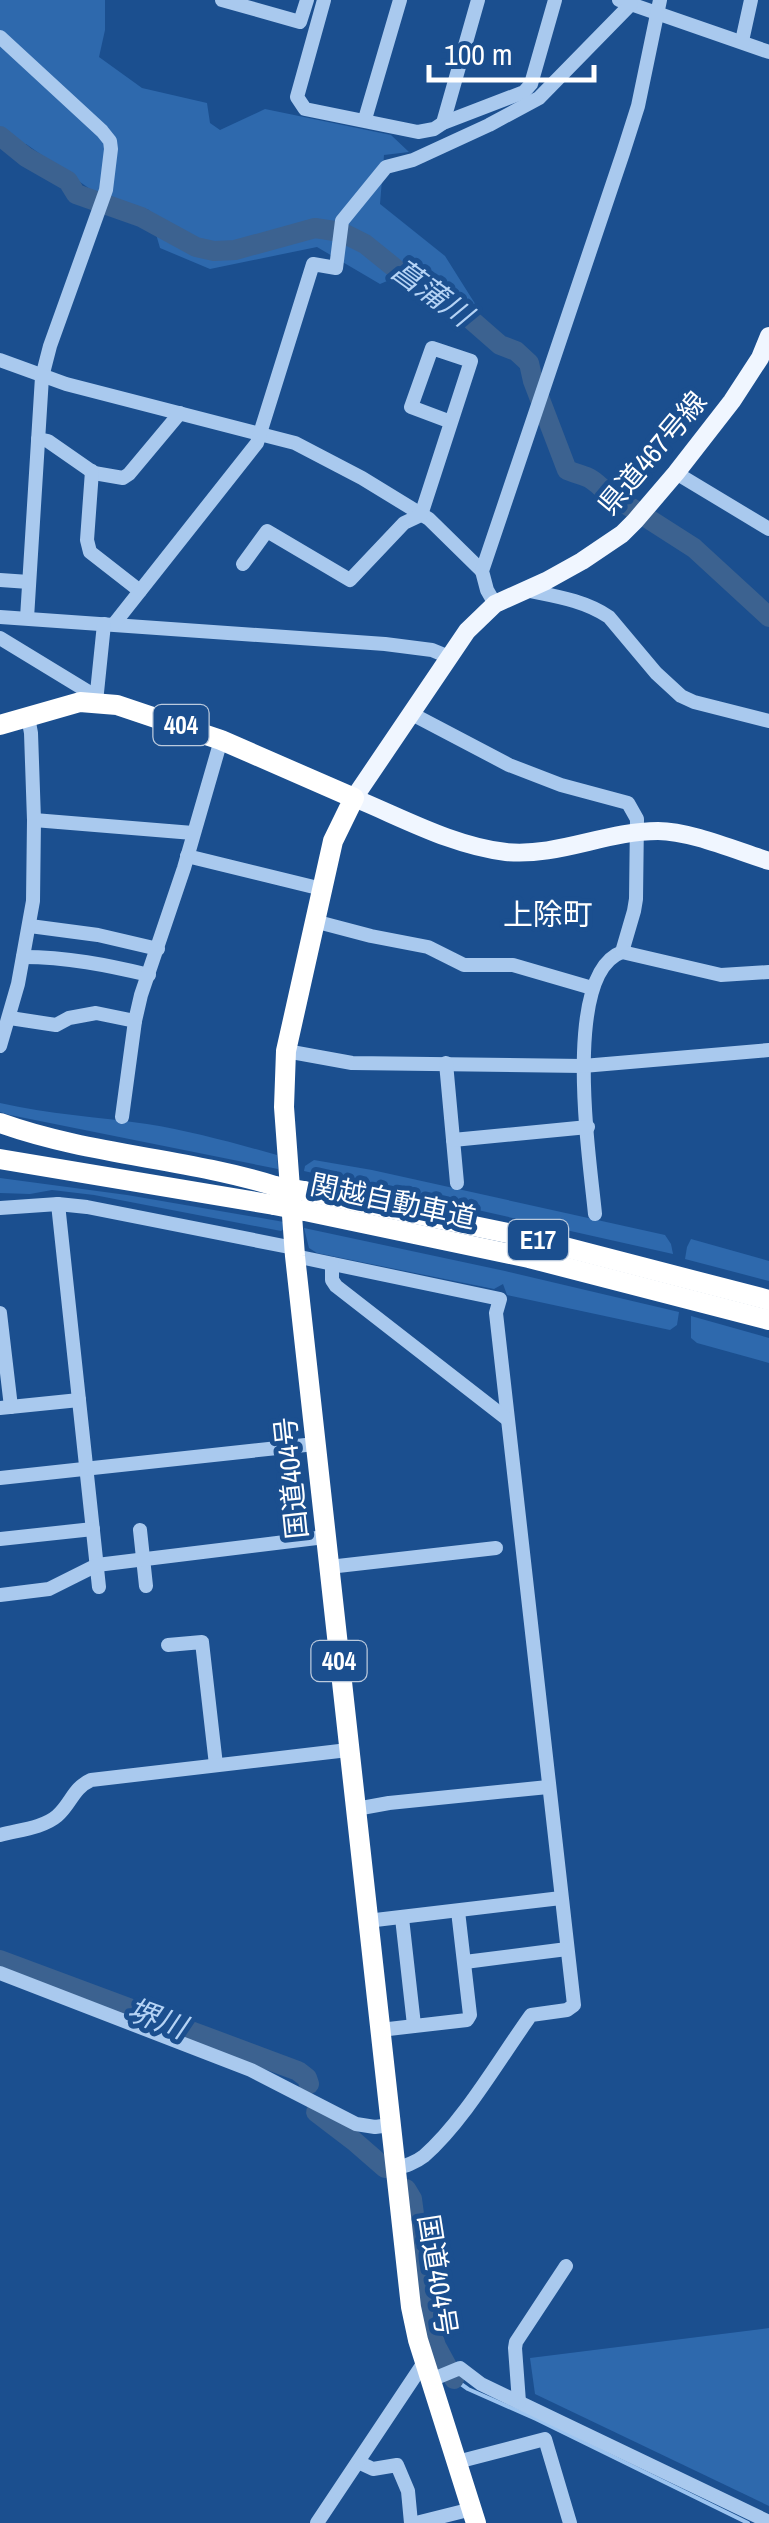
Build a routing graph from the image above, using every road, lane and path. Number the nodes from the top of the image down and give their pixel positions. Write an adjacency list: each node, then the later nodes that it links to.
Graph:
1 (222, 0): 2 (street)
2 (307, 0)
3 (324, 0): 13 (street)
4 (400, 0): 13 (street)
5 (478, 0): 14 (street)
6 (555, 0): 14 (street)
7 (751, 0): 11 (street)
8 (625, 2): 9 (street); 20 (street)
9 (659, 6): 11 (street); 27 (street)
10 (0, 37): 17 (street)
11 (742, 41): 12 (street)
12 (769, 52)
13 (365, 120): 14 (street)
14 (443, 123)
15 (769, 336): 23 (main road, 県道467号線)
16 (0, 360): 17 (street)
17 (42, 376): 18 (street); 21 (street)
18 (180, 413): 20 (street); 22 (street)
19 (451, 422): 19 (street); 24 (street)
20 (260, 436): 24 (street); 31 (street)
21 (38, 439): 22 (street); 29 (street)
22 (92, 471): 31 (street)
23 (676, 473): 25 (street); 30 (main road, 県道467号線)
24 (421, 514): 26 (street); 27 (street)
25 (769, 529)
26 (242, 564)
27 (482, 571): 32 (street)
28 (0, 580): 29 (street)
29 (29, 582): 34 (street)
30 (524, 589): 32 (main road, 県道467号線); 41 (street)
31 (140, 592): 35 (street)
32 (495, 604): 37 (main road, 県道467号線)
33 (0, 617): 34 (street)
34 (27, 618): 35 (street)
35 (109, 624): 37 (street); 38 (street)
36 (0, 638): 38 (street)
37 (449, 656): 39 (main road, 県道467号線)
38 (96, 702): 40 (highway, 404); 43 (highway, 404)
39 (412, 714): 44 (main road, 県道467号線); 46 (street)
40 (28, 717): 42 (highway, 404); 45 (street)
41 (769, 722)
42 (0, 725)
43 (221, 740): 44 (highway, 404); 47 (street)
44 (354, 798): 46 (main road); 50 (highway, 国道404号 / 404)
45 (34, 820): 47 (street); 52 (street)
46 (638, 832): 49 (main road); 54 (street)
47 (193, 833): 48 (street)
48 (187, 856): 50 (street); 53 (street)
49 (769, 861)
50 (322, 889): 51 (highway, 国道404号 / 404)
51 (314, 920): 58 (street); 63 (highway, 国道404号 / 404)
52 (30, 926): 53 (street); 55 (street)
53 (158, 949): 57 (street)
54 (622, 952): 56 (street); 58 (street)
55 (24, 956): 57 (street); 59 (street)
56 (769, 972)
57 (149, 975): 60 (street)
58 (592, 988): 65 (street)
59 (10, 1018): 60 (street); 61 (street)
60 (135, 1021): 66 (street)
61 (0, 1046)
62 (769, 1050): 65 (street)
63 (286, 1052): 64 (street); 80 (highway, 国道404号 / 404)
64 (446, 1064): 65 (street); 70 (street)
65 (582, 1066): 68 (street)
66 (122, 1117)
67 (0, 1123): 75 (highway)
68 (588, 1127): 70 (street); 79 (street)
69 (0, 1140): 75 (highway, 関越自動車道)
70 (453, 1140): 73 (street)
71 (0, 1159): 74 (highway, 関越自動車道)
72 (0, 1167): 74 (highway)
73 (457, 1183)
74 (196, 1191): 75 (highway, 関越自動車道)
75 (274, 1195): 76 (highway, 関越自動車道, bridge)
76 (304, 1201): 82 (highway, 関越自動車道 / E17); 84 (highway, 関越自動車道 / E17)
77 (58, 1204): 78 (street); 80 (street); 85 (street)
78 (0, 1208)
79 (595, 1214)
80 (294, 1252): 81 (street); 88 (highway, 国道404号 / 404)
81 (332, 1264): 87 (street); 87 (street)
82 (769, 1300)
83 (0, 1314): 86 (street)
84 (769, 1320)
85 (78, 1400): 86 (street); 89 (street)
86 (5, 1408)
87 (507, 1419): 105 (street)
88 (315, 1444): 89 (street); 93 (highway, 国道404号 / 404)
89 (87, 1468): 90 (street); 91 (street)
90 (0, 1478)
91 (93, 1529): 94 (street); 97 (street)
92 (140, 1530): 96 (street)
93 (325, 1537): 96 (street); 98 (highway, 国道404号 / 404)
94 (0, 1539)
95 (496, 1548): 98 (street)
96 (144, 1560): 97 (street); 99 (street)
97 (97, 1564): 100 (street); 101 (street)
98 (329, 1567): 103 (highway, 国道404号 / 404)
99 (146, 1586)
100 (99, 1587)
101 (0, 1595)
102 (168, 1646): 104 (street)
103 (348, 1750): 104 (street); 106 (highway, 国道404号 / 404)
104 (216, 1764): 107 (street)
105 (548, 1788): 106 (street); 108 (street)
106 (356, 1809): 111 (highway, 国道404号 / 404)
107 (0, 1835)
108 (561, 1898): 109 (street); 112 (street)
109 (458, 1911): 110 (street); 113 (street)
110 (402, 1918): 111 (street); 115 (street)
111 (367, 1921): 116 (highway, 国道404号 / 404)
112 (567, 1949): 113 (street); 118 (street)
113 (465, 1962): 115 (street)
114 (0, 1974): 117 (street)
115 (414, 2025): 116 (street)
116 (380, 2030): 117 (highway, 国道404号 / 404)
117 (390, 2125): 118 (highway, 国道404号 / 404)
118 (395, 2169): 120 (highway, 国道404号 / 404)
119 (566, 2266): 121 (street)
120 (438, 2371): 121 (street); 122 (street); 123 (highway, 国道404号 / 404)
121 (520, 2402): 126 (street)
122 (358, 2462): 125 (street); 127 (street)
123 (456, 2462): 124 (highway, 国道404号 / 404); 128 (street)
124 (474, 2516): 127 (street)
125 (321, 2522)
126 (769, 2522)
127 (413, 2523)
128 (570, 2523)

